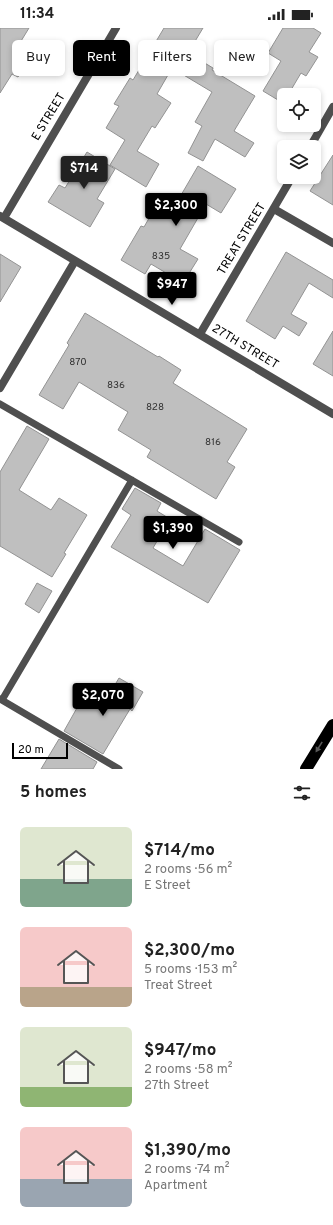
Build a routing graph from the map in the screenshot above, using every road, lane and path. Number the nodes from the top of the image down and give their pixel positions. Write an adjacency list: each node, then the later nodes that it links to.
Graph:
1 (116, 28): 6 (street, E STREET)
2 (333, 107): 3 (street)
3 (314, 140)
4 (288, 184): 5 (street, TREAT STREET)
5 (274, 209): 7 (street); 9 (street, TREAT STREET)
6 (2, 217): 8 (street, 27TH STREET)
7 (333, 243)
8 (75, 261): 9 (street, 27TH STREET); 10 (street)
9 (200, 334): 12 (street, 27TH STREET)
10 (0, 388)
11 (0, 404): 13 (lane)
12 (333, 414)
13 (132, 480): 14 (lane); 15 (lane)
14 (239, 542)
15 (1, 700): 17 (lane)
16 (333, 725): 18 (highway, one-way to 18)
17 (119, 769)
18 (306, 769)

